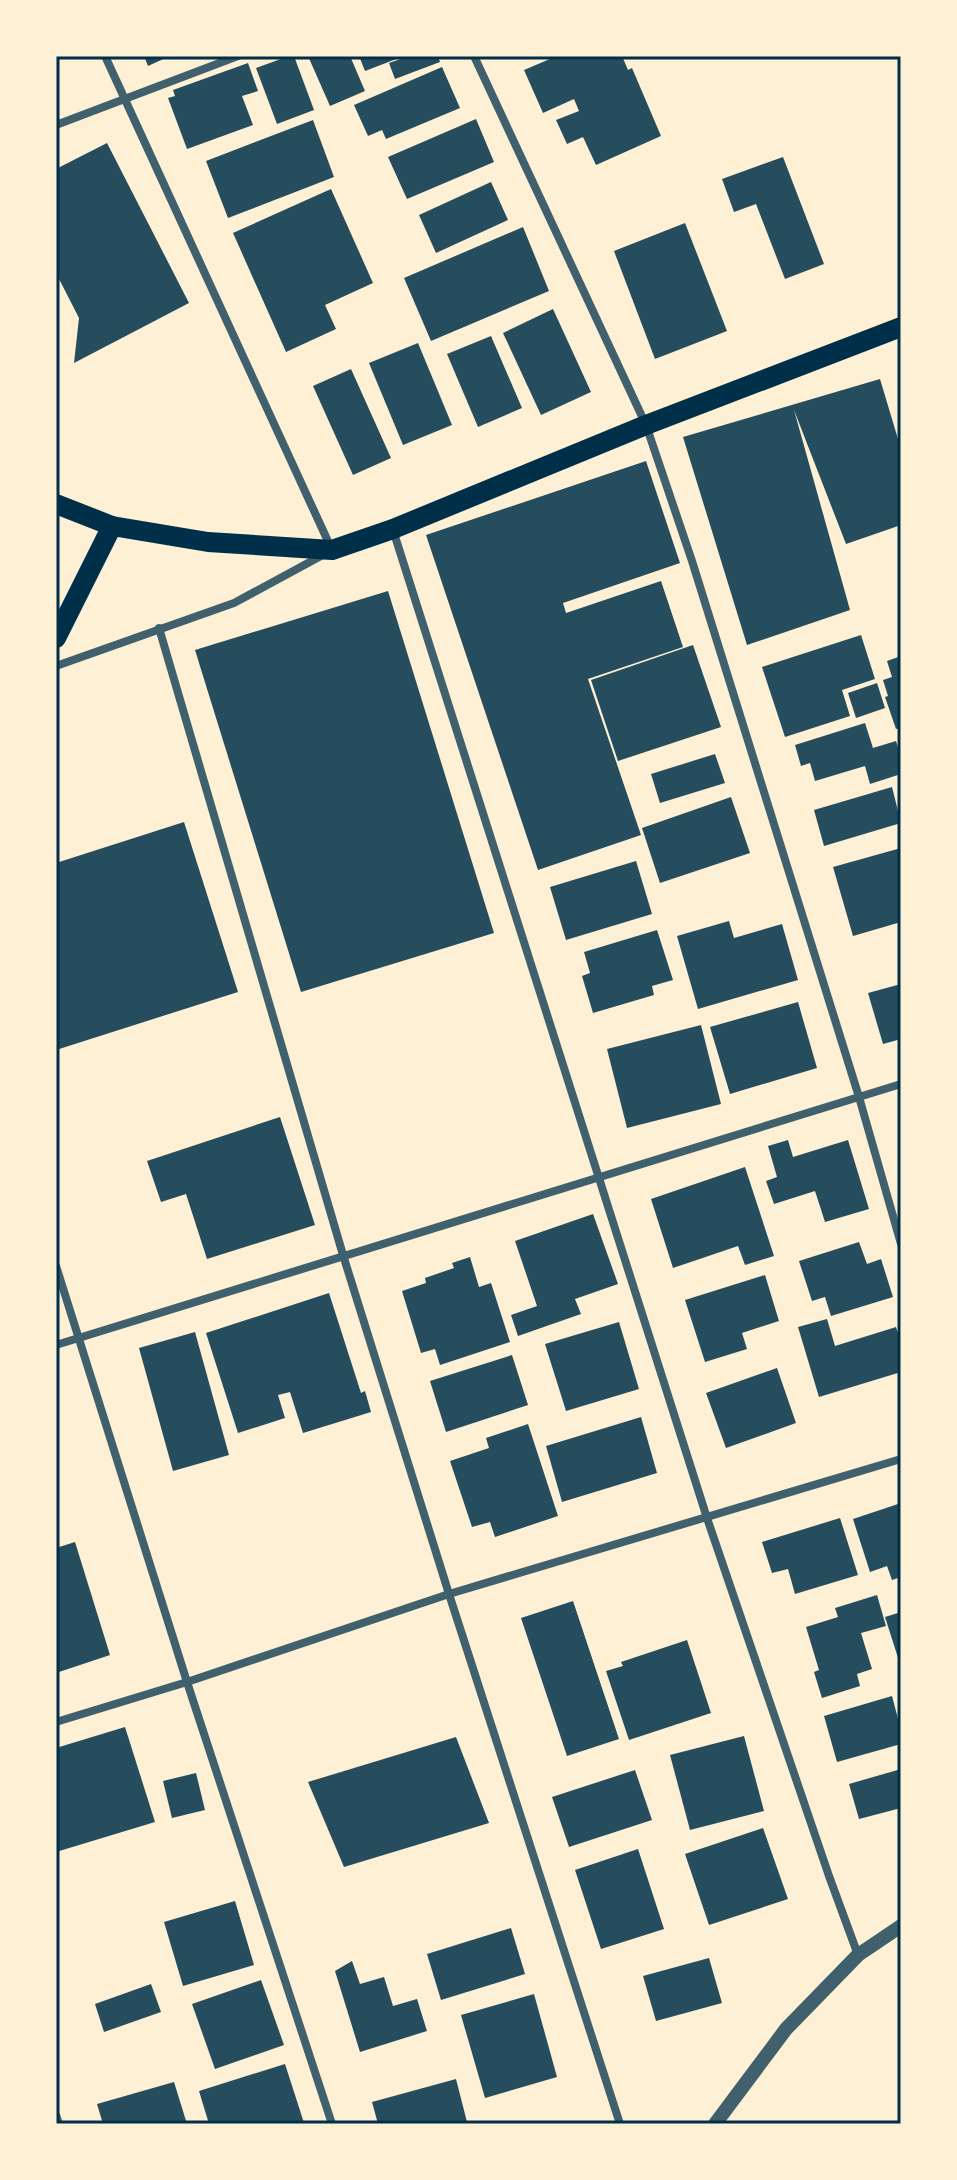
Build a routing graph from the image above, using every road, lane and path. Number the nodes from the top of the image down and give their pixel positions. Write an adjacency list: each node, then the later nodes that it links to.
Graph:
1 (105, 56): 4 (street)
2 (238, 56): 4 (street)
3 (474, 56): 7 (street)
4 (125, 98): 5 (street); 11 (street)
5 (56, 125)
6 (900, 330): 7 (main road)
7 (646, 425): 10 (main road); 16 (street)
8 (56, 504): 9 (main road)
9 (112, 526): 11 (main road); 13 (main road)
10 (393, 529): 11 (main road); 17 (street)
11 (332, 550): 12 (street)
12 (159, 628): 14 (street); 19 (street)
13 (56, 638)
14 (56, 666)
15 (901, 1084): 16 (street)
16 (859, 1097): 17 (street); 18 (street)
17 (600, 1177): 19 (street); 24 (street)
18 (901, 1244)
19 (343, 1255): 21 (street); 25 (street)
20 (56, 1266): 21 (street)
21 (77, 1338): 22 (street); 26 (street)
22 (56, 1345)
23 (901, 1459): 24 (street)
24 (707, 1518): 25 (street); 29 (street)
25 (449, 1594): 26 (street); 33 (street)
26 (187, 1682): 27 (street); 32 (street)
27 (56, 1722)
28 (901, 1926): 29 (street)
29 (858, 1955): 34 (street)
30 (56, 2115): 31 (street)
31 (59, 2124)
32 (332, 2124)
33 (620, 2124)
34 (715, 2124)

